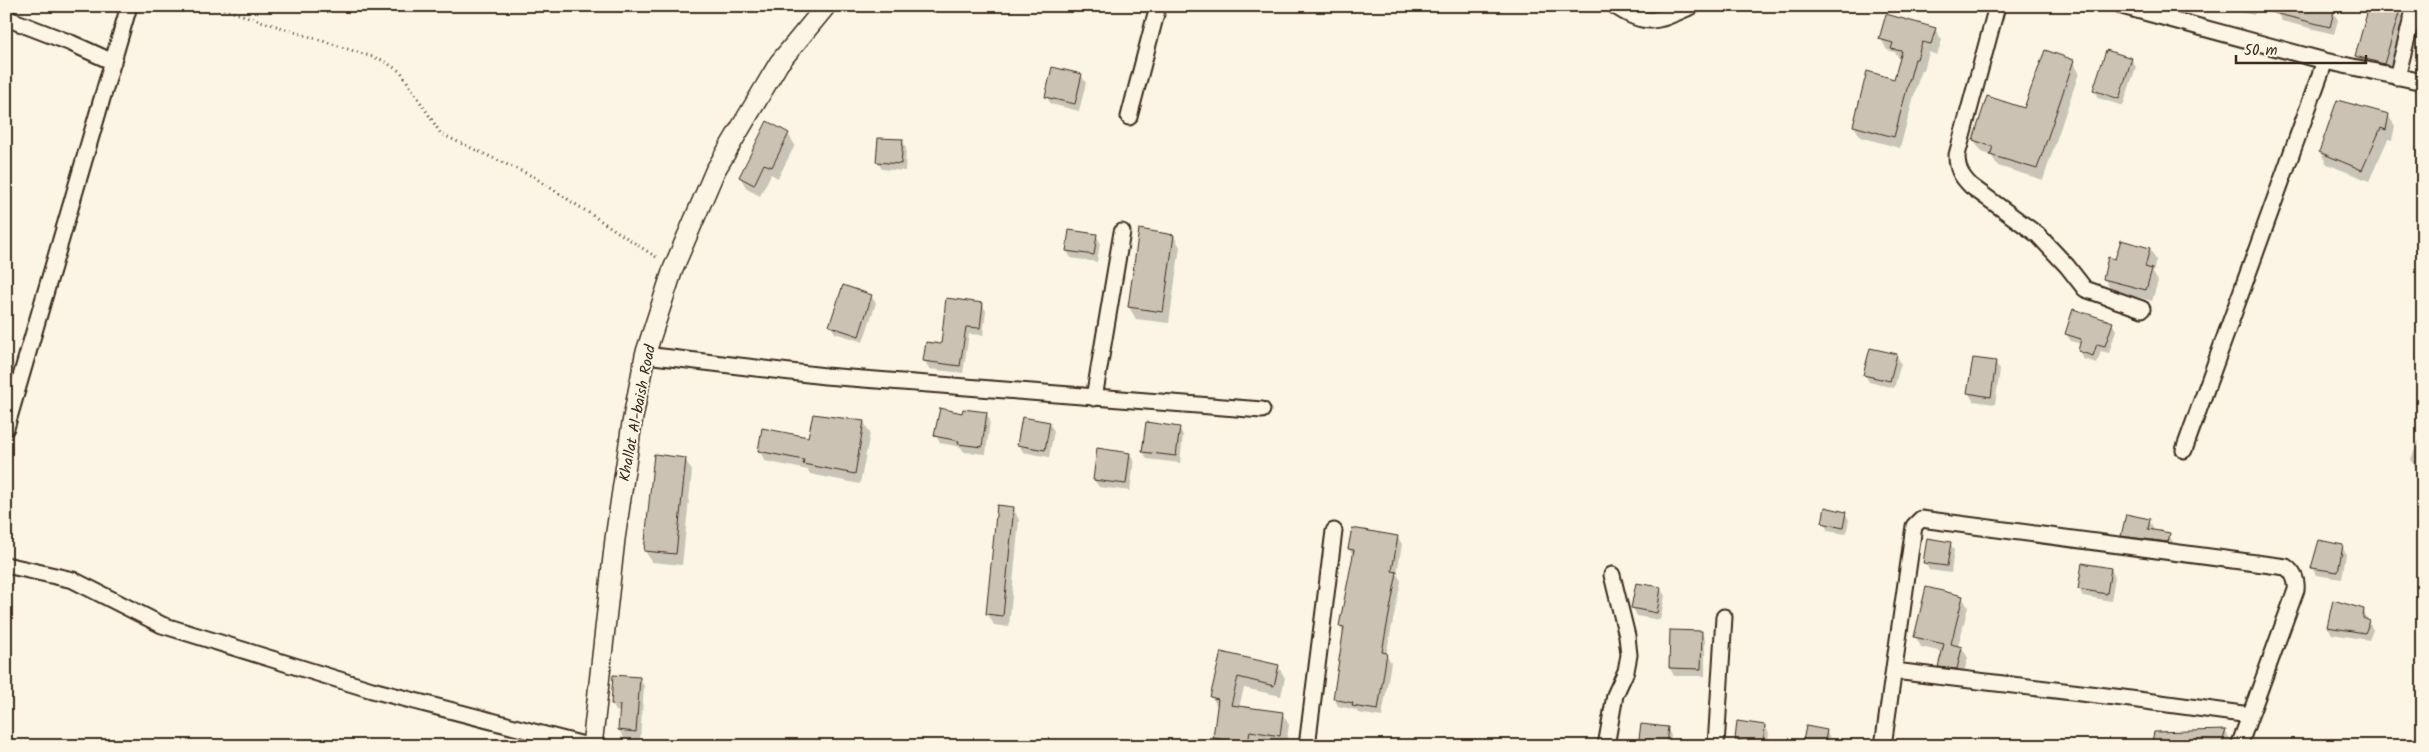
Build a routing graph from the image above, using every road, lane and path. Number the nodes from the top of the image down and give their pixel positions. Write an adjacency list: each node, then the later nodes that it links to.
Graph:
1 (129, 6): 12 (street)
2 (214, 6): 17 (path)
3 (826, 6): 17 (street, Khallat Al-baish Road)
4 (1158, 6): 15 (street)
5 (1615, 6): 6 (street)
6 (1692, 6)
7 (1997, 6): 18 (street)
8 (2415, 6): 13 (street)
9 (2131, 7): 11 (street)
10 (6, 18): 12 (street)
11 (2325, 61): 13 (street); 23 (street)
12 (113, 62): 22 (street)
13 (2397, 77): 14 (street)
14 (2423, 82)
15 (1129, 116)
16 (1122, 232): 20 (street)
17 (673, 269): 19 (street, Khallat Al-baish Road)
18 (2142, 309)
19 (645, 355): 20 (street); 31 (street, Khallat Al-baish Road)
20 (1094, 398): 21 (street)
21 (1262, 410)
22 (6, 428)
23 (2184, 450)
24 (1334, 531): 32 (street)
25 (6, 565): 30 (street)
26 (1612, 576): 33 (street)
27 (1724, 618): 34 (street)
28 (1894, 671): 29 (street); 29 (street); 35 (street)
29 (2250, 715): 36 (street)
30 (588, 746)
31 (592, 746)
32 (1307, 746)
33 (1606, 746)
34 (1716, 746)
35 (1883, 746)
36 (2239, 746)

